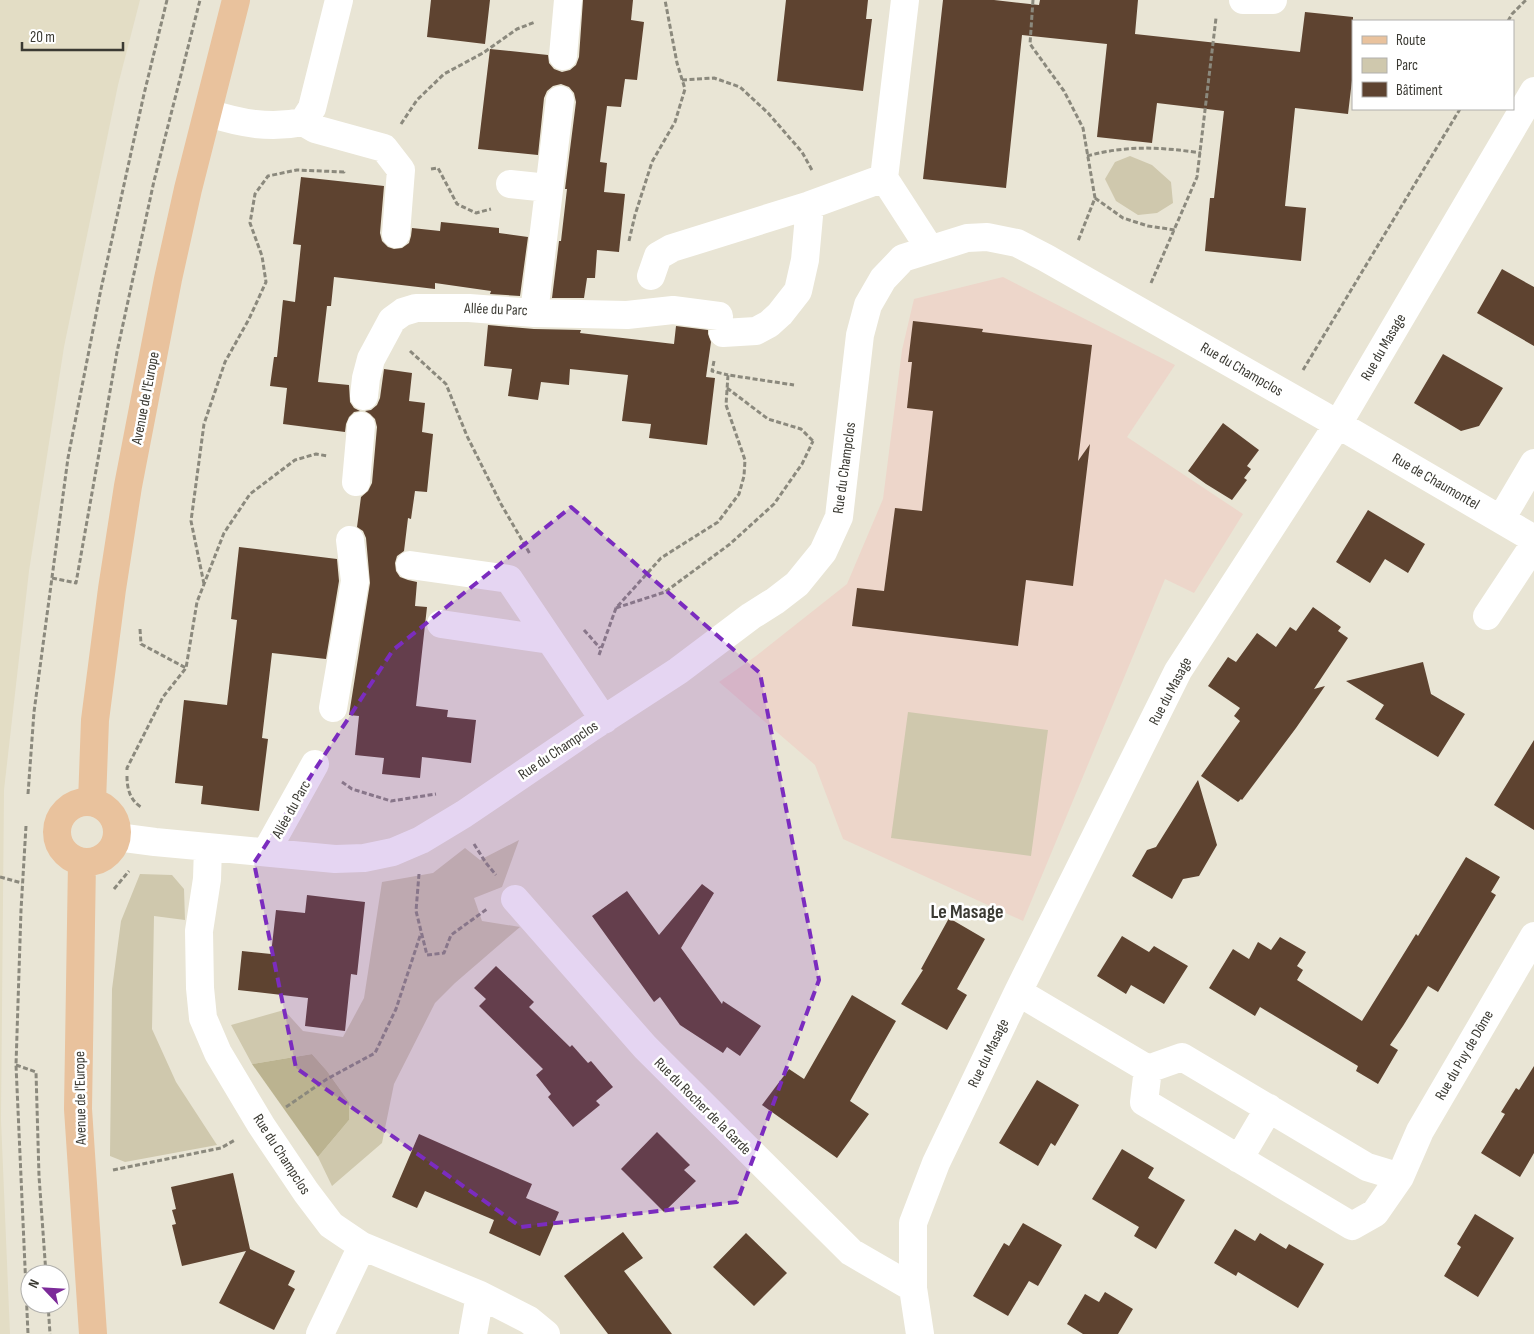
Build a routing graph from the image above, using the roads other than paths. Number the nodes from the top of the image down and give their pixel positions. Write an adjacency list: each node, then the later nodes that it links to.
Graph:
1 (236, 0): 10 (main road, Avenue de l'Europe)
2 (339, 0): 11 (street)
3 (568, 0): 7 (street)
4 (905, 0): 12 (street)
5 (1243, 0): 6 (street)
6 (1273, 0)
7 (564, 56)
8 (1534, 91): 21 (street, Rue du Masage)
9 (560, 100): 14 (street, Allée du Parc)
10 (208, 113): 11 (street); 36 (main road, Avenue de l'Europe)
11 (303, 122): 16 (street)
12 (884, 178): 15 (street); 17 (street)
13 (510, 184): 14 (street)
14 (548, 188): 19 (street, Allée du Parc)
15 (819, 202): 18 (street); 19 (street)
16 (396, 234)
17 (930, 249): 21 (street, Rue du Champclos); 34 (street, Rue du Champclos)
18 (651, 276)
19 (534, 313): 20 (street, Allée du Parc)
20 (364, 396)
21 (1338, 424): 25 (street, Rue de Chaumontel); 43 (street, Rue du Masage)
22 (361, 426): 24 (street)
23 (1534, 463): 25 (street)
24 (357, 470)
25 (1501, 519): 26 (street, Rue de Chaumontel)
26 (1534, 538)
27 (350, 540): 33 (street)
28 (1534, 545): 30 (street)
29 (410, 565): 32 (street)
30 (1487, 616)
31 (441, 624): 32 (street)
32 (550, 640): 34 (street)
33 (333, 708)
34 (596, 710): 39 (street, Rue du Champclos)
35 (315, 764): 39 (street, Allée du Parc)
36 (92, 802): 37 (main road); 40 (main road)
37 (117, 837): 38 (street, Rue du Champclos); 40 (main road)
38 (208, 847): 39 (street, Rue du Champclos); 48 (street, Rue du Champclos)
39 (266, 852)
40 (82, 862): 51 (main road, Avenue de l'Europe)
41 (515, 899): 49 (street, Rue du Rocher de la Garde)
42 (1534, 936): 47 (street, Rue du Puy de Dôme)
43 (1018, 992): 44 (street); 49 (street, Rue du Masage)
44 (1148, 1069): 45 (street); 46 (street, Rue du Puy de Dôme)
45 (1269, 1108): 46 (street); 47 (street)
46 (1239, 1159): 47 (street, Rue du Puy de Dôme)
47 (1400, 1178)
48 (362, 1246): 50 (street, Rue du Champclos); 52 (street)
49 (913, 1288): 55 (street, Rue du Masage)
50 (480, 1295): 53 (street); 54 (street, Rue du Champclos)
51 (93, 1334)
52 (320, 1334)
53 (473, 1334)
54 (546, 1334)
55 (920, 1334)

